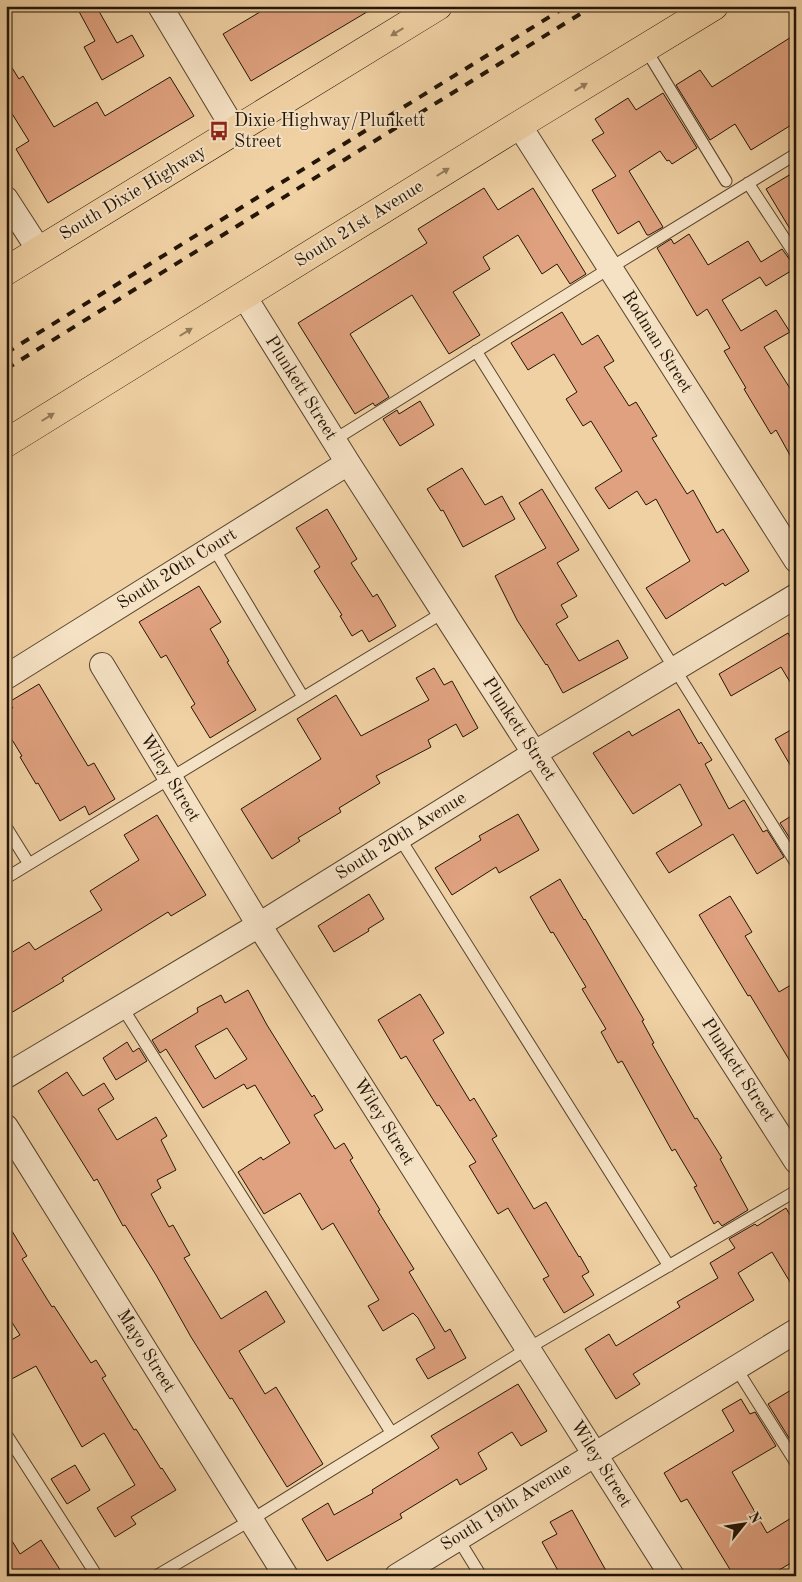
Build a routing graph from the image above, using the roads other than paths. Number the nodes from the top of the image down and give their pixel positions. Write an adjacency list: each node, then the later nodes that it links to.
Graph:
1 (160, 6): 6 (street)
2 (438, 6): 6 (main road, South Dixie Highway, one-way to 6)
3 (714, 6): 4 (main road, South 21st Avenue)
4 (645, 48): 5 (main road, South 21st Avenue, one-way to 4); 8 (lane)
5 (519, 125): 13 (street, Rodman Street); 15 (main road, South 21st Avenue, one-way to 5)
6 (234, 131): 11 (main road, South Dixie Highway)
7 (796, 154): 9 (lane)
8 (726, 181)
9 (748, 183): 12 (lane); 13 (lane)
10 (6, 198): 11 (street)
11 (39, 250): 14 (main road, South Dixie Highway)
12 (796, 256)
13 (610, 268): 16 (lane); 21 (street, Rodman Street)
14 (6, 270)
15 (244, 296): 17 (street, Plunkett Street); 18 (main road, South 21st Avenue, one-way to 15)
16 (476, 351): 17 (lane); 25 (lane)
17 (334, 440): 19 (street, Plunkett Street)
18 (6, 443)
19 (348, 463): 20 (street, South 20th Court); 23 (street, Plunkett Street)
20 (213, 547): 26 (street, South 20th Court); 27 (lane)
21 (796, 560)
22 (796, 596): 25 (street, South 20th Avenue)
23 (444, 612): 27 (lane); 28 (street, Plunkett Street)
24 (102, 665): 29 (street, Wiley Street)
25 (674, 669): 28 (street, South 20th Avenue); 32 (lane)
26 (6, 677)
27 (303, 697): 29 (lane)
28 (535, 753): 31 (street, South 20th Avenue); 39 (street, Plunkett Street)
29 (170, 778): 33 (lane); 35 (street, Wiley Street)
30 (6, 827): 33 (lane)
31 (399, 838): 35 (street, South 20th Avenue); 41 (lane)
32 (796, 863)
33 (29, 864): 34 (lane)
34 (6, 878)
35 (259, 924): 36 (street, South 20th Avenue); 43 (street, Wiley Street)
36 (122, 1006): 37 (street, South 20th Avenue); 45 (lane)
37 (6, 1076)
38 (6, 1127): 49 (street, Mayo Street)
39 (796, 1161)
40 (796, 1191): 41 (lane)
41 (669, 1266): 43 (lane)
42 (796, 1331): 44 (street, South 19th Avenue)
43 (527, 1349): 45 (lane); 47 (street, Wiley Street)
44 (736, 1368): 47 (street, South 19th Avenue); 48 (lane)
45 (390, 1432): 49 (lane)
46 (6, 1434): 51 (lane)
47 (594, 1453): 50 (street, South 19th Avenue); 56 (street, Wiley Street)
48 (796, 1463)
49 (251, 1520): 52 (lane); 53 (street, Mayo Street)
50 (457, 1537): 54 (street, South 19th Avenue); 55 (lane)
51 (97, 1576)
52 (156, 1576)
53 (286, 1576)
54 (397, 1576)
55 (482, 1576)
56 (672, 1576)

